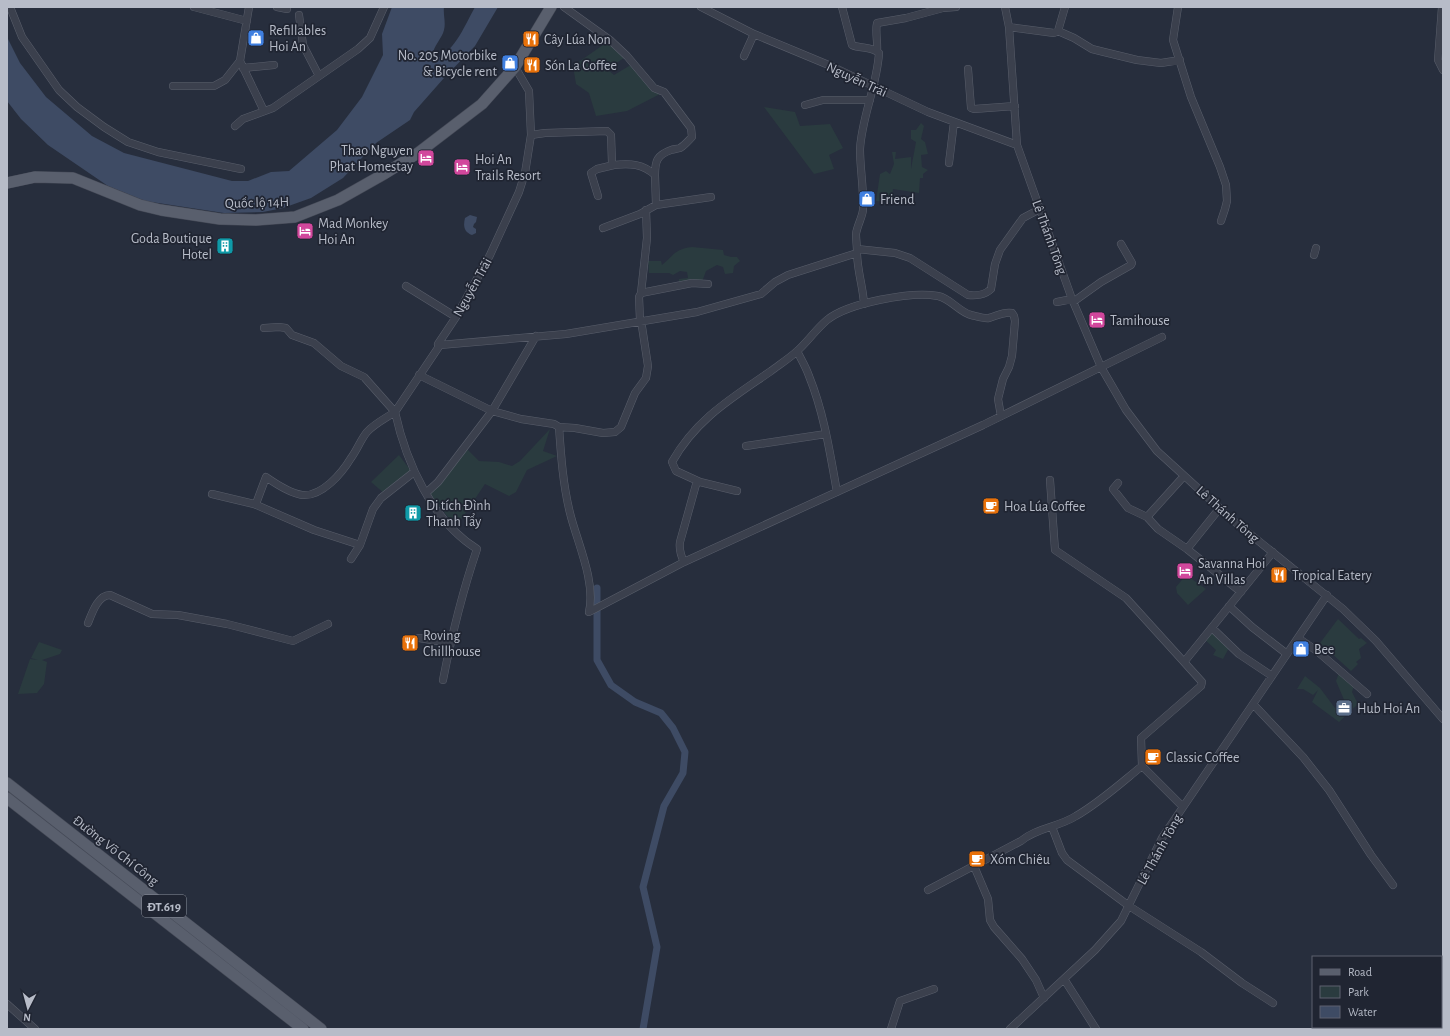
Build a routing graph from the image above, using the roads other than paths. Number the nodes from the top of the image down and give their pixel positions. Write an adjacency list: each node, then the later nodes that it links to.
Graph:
1 (10, 7): 43 (street)
2 (194, 7): 17 (street)
3 (249, 7): 17 (street)
4 (277, 7): 15 (street)
5 (384, 7): 30 (street)
6 (551, 7): 27 (main road, Quốc lộ 14H)
7 (564, 7): 44 (street)
8 (701, 7): 20 (street, Nguyễn Trãi)
9 (842, 7): 21 (street)
10 (956, 7): 21 (street)
11 (1005, 7): 18 (street, Lê Thánh Tông)
12 (1065, 7): 19 (street)
13 (1178, 7): 23 (street)
14 (1442, 7): 29 (street)
15 (287, 9)
16 (299, 15): 30 (street)
17 (247, 21): 24 (street)
18 (1009, 27): 19 (street); 35 (street, Lê Thánh Tông)
19 (1058, 31): 23 (street)
20 (754, 34): 22 (street); 32 (street, Nguyễn Trãi)
21 (877, 51): 32 (street)
22 (744, 56)
23 (1180, 60): 51 (street)
24 (240, 61): 26 (street); 31 (street)
25 (274, 65): 26 (street)
26 (243, 68): 36 (street)
27 (515, 68): 39 (street, Nguyễn Trãi); 45 (main road, Quốc lộ 14H)
28 (968, 69): 35 (street)
29 (1443, 70)
30 (319, 76): 36 (street)
31 (173, 86)
32 (874, 87): 33 (street); 37 (street, Nguyễn Trãi)
33 (870, 100): 34 (street); 54 (street)
34 (805, 105)
35 (1015, 106): 40 (street, Lê Thánh Tông)
36 (264, 111): 38 (street)
37 (954, 122): 40 (street, Nguyễn Trãi); 41 (street)
38 (235, 126)
39 (531, 135): 42 (street); 61 (street, Nguyễn Trãi)
40 (1017, 145): 49 (street, Lê Thánh Tông)
41 (949, 163)
42 (614, 165): 44 (street); 46 (street)
43 (241, 170)
44 (655, 175): 48 (street)
45 (7, 183)
46 (598, 196)
47 (711, 197): 48 (street)
48 (656, 205): 50 (street)
49 (1040, 209): 54 (street); 58 (street, Lê Thánh Tông)
50 (646, 210): 52 (street); 57 (street)
51 (1221, 221)
52 (603, 228)
53 (1121, 244): 58 (street)
54 (857, 251): 60 (street); 62 (street)
55 (708, 284): 57 (street)
56 (406, 286): 61 (street)
57 (641, 293): 62 (street)
58 (1072, 301): 59 (street); 68 (street, Lê Thánh Tông)
59 (1057, 302)
60 (864, 304): 67 (street); 72 (street)
61 (456, 317): 66 (street, Nguyễn Trãi)
62 (641, 320): 64 (street); 73 (street)
63 (264, 328): 71 (street)
64 (536, 336): 66 (street); 70 (street)
65 (1162, 337): 68 (street)
66 (440, 345): 69 (street, Nguyễn Trãi)
67 (797, 351): 74 (street); 79 (street)
68 (1102, 366): 72 (street); 77 (street, Lê Thánh Tông)
69 (419, 375): 70 (street); 71 (street, Nguyễn Trãi)
70 (492, 411): 73 (street); 83 (street)
71 (395, 412): 76 (street); 85 (street)
72 (1001, 416): 82 (street)
73 (559, 427): 92 (street)
74 (826, 434): 75 (street); 82 (street)
75 (746, 446)
76 (414, 472): 83 (street); 88 (street)
77 (1184, 476): 86 (street, Lê Thánh Tông); 87 (street)
78 (1050, 480): 103 (street)
79 (696, 481): 81 (street); 92 (street)
80 (1118, 483): 87 (street)
81 (737, 491)
82 (837, 492): 92 (street)
83 (426, 493): 101 (street)
84 (212, 494): 85 (street)
85 (254, 504): 88 (street)
86 (1219, 509): 89 (street); 90 (street, Lê Thánh Tông)
87 (1147, 517): 89 (street)
88 (360, 545): 91 (street)
89 (1187, 549): 93 (street)
90 (1273, 552): 93 (street); 94 (street, Lê Thánh Tông)
91 (351, 559)
92 (684, 562)
93 (1241, 592): 95 (street)
94 (1327, 596): 100 (street, Lê Thánh Tông); 108 (street)
95 (1228, 606): 98 (street); 102 (street)
96 (88, 623): 97 (street)
97 (328, 624)
98 (1212, 628): 103 (street); 104 (street)
99 (419, 638): 101 (street)
100 (1298, 638): 102 (street, Lê Thánh Tông); 106 (street)
101 (450, 643): 105 (street)
102 (1287, 654): 104 (street, Lê Thánh Tông)
103 (1184, 662): 109 (street)
104 (1272, 676): 107 (street, Lê Thánh Tông)
105 (443, 680)
106 (1367, 694)
107 (1253, 704): 112 (street, Lê Thánh Tông); 115 (street)
108 (1443, 719)
109 (1142, 766): 112 (street); 113 (street)
110 (7, 783): 125 (main road, Đường Võ Chí Công / ĐT.619)
111 (7, 798): 124 (main road, Đường Võ Chí Công / ĐT.619)
112 (1183, 807): 117 (street, Lê Thánh Tông)
113 (1052, 827): 114 (street); 117 (street)
114 (974, 866): 116 (street); 120 (street)
115 (1393, 885)
116 (928, 890)
117 (1129, 906): 118 (street, Lê Thánh Tông); 121 (street)
118 (1064, 979): 120 (street, Lê Thánh Tông); 128 (street)
119 (934, 989): 126 (street)
120 (1044, 998): 127 (street, Lê Thánh Tông)
121 (1273, 1003)
122 (7, 1004): 123 (street)
123 (36, 1029)
124 (303, 1029)
125 (321, 1029)
126 (891, 1029)
127 (1010, 1029)
128 (1096, 1029)

